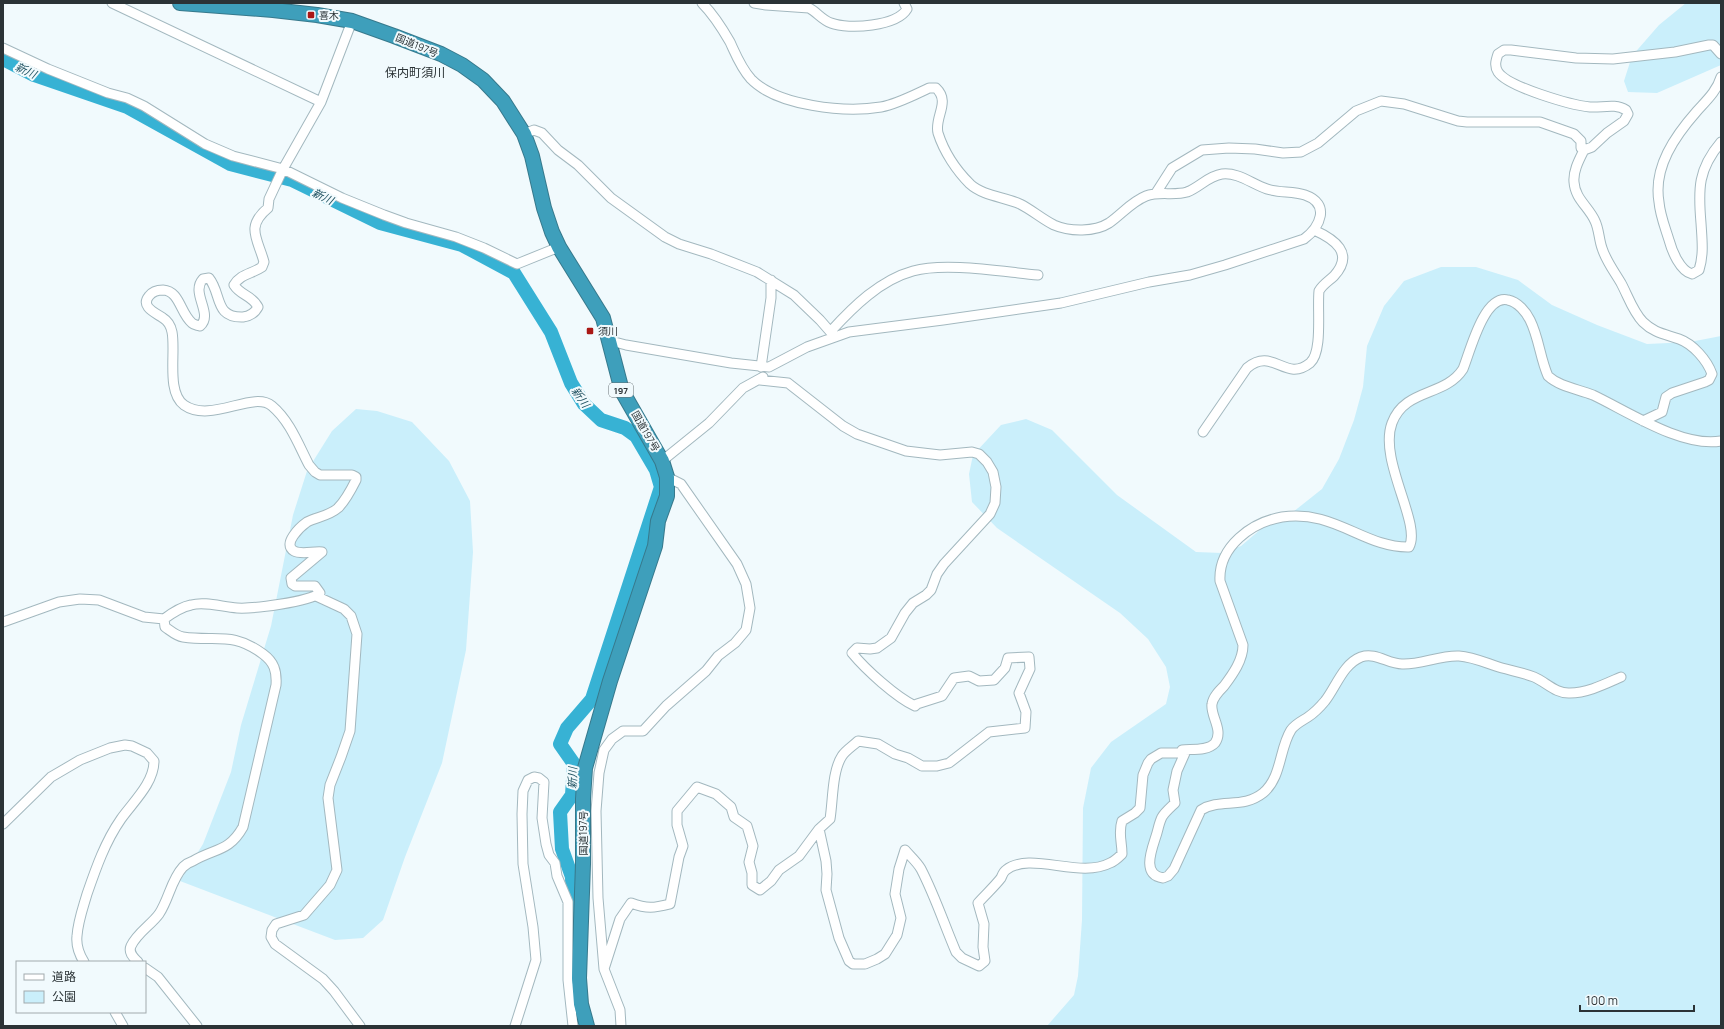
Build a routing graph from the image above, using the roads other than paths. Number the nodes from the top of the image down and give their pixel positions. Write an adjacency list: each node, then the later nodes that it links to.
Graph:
1 (112, 3): 10 (street)
2 (180, 3): 6 (highway, 国道197号 / 197)
3 (702, 3): 15 (street)
4 (754, 3): 5 (street)
5 (904, 3)
6 (352, 21): 10 (street); 11 (highway, 国道197号 / 197)
7 (3, 48): 14 (street)
8 (1721, 54): 13 (street)
9 (1721, 77): 12 (street)
10 (321, 102): 14 (street)
11 (524, 134): 17 (highway, 国道197号 / 197); 19 (street)
12 (1721, 142)
13 (1584, 150): 15 (street); 24 (street)
14 (283, 169): 17 (street); 29 (street)
15 (1156, 193): 16 (street)
16 (1314, 230): 20 (street); 25 (street)
17 (559, 247): 21 (highway, 国道197号 / 197)
18 (1038, 275): 20 (street)
19 (771, 280): 20 (street); 22 (street)
20 (832, 334): 22 (street)
21 (607, 340): 22 (street); 27 (highway, 国道197号 / 197)
22 (765, 367): 23 (street)
23 (760, 380): 27 (street); 35 (street)
24 (1643, 421): 26 (street); 33 (street)
25 (1203, 432)
26 (1721, 441)
27 (662, 461): 28 (highway, 国道197号 / 197)
28 (667, 477): 36 (highway, 国道197号 / 197); 40 (street)
29 (316, 596): 30 (street); 44 (street)
30 (164, 619): 31 (street); 38 (street)
31 (3, 622)
32 (1621, 677): 33 (street)
33 (1185, 753): 35 (street)
34 (3, 824): 37 (street)
35 (819, 829): 40 (street)
36 (574, 902): 45 (street); 46 (street); 47 (highway, 国道197号 / 197)
37 (84, 961)
38 (137, 961)
39 (146, 969): 43 (street)
40 (604, 969): 48 (street)
41 (116, 1013): 42 (street)
42 (122, 1026)
43 (197, 1026)
44 (360, 1026)
45 (515, 1026)
46 (573, 1026)
47 (587, 1026)
48 (621, 1026)

